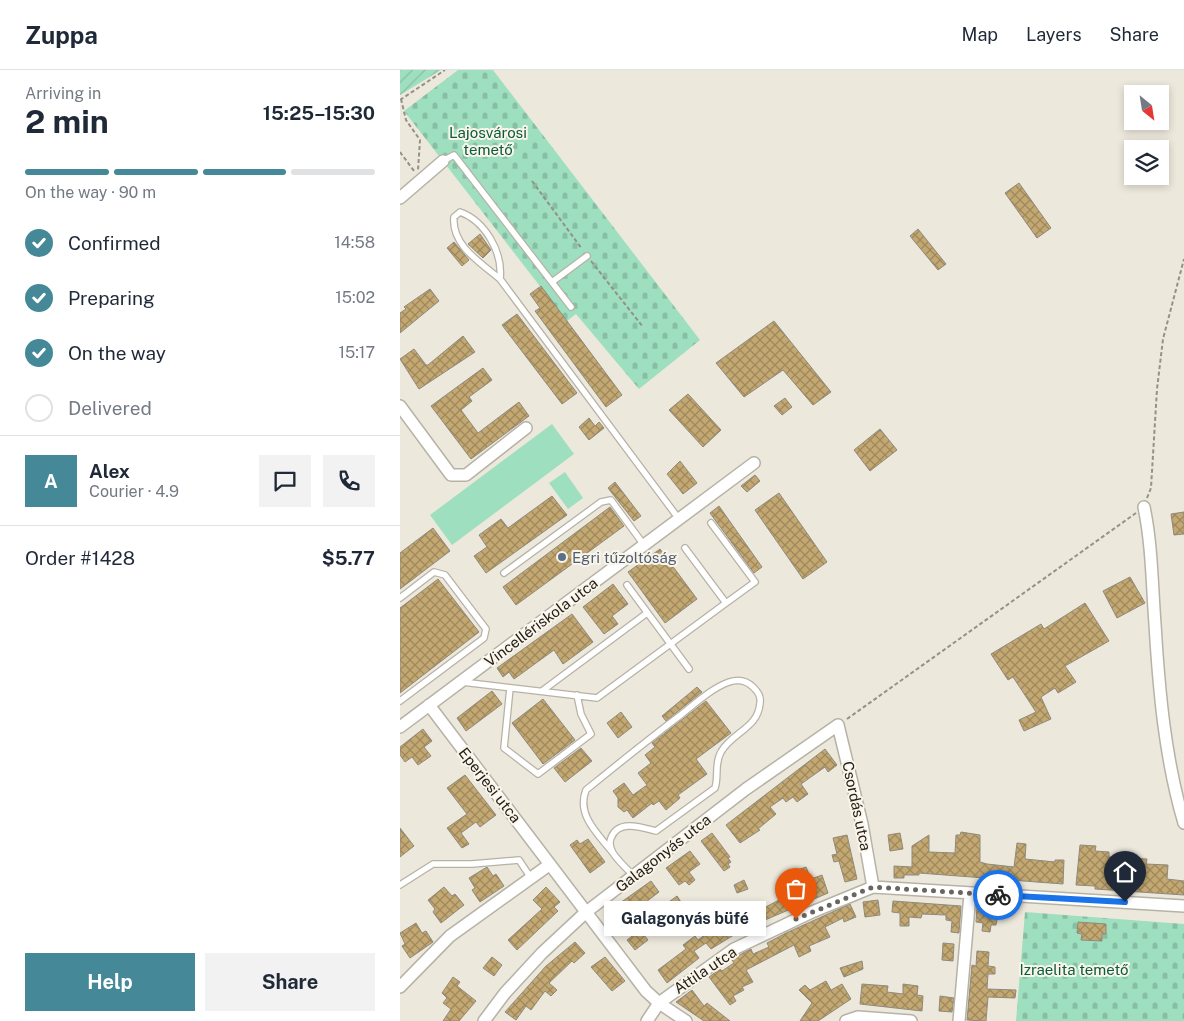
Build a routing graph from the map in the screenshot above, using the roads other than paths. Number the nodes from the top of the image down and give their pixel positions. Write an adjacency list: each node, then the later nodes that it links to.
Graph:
1 (443, 161): 2 (street); 5 (lane)
2 (400, 198)
3 (587, 256): 5 (lane)
4 (500, 279): 4 (lane); 11 (lane)
5 (552, 282): 6 (lane)
6 (571, 307)
7 (400, 406): 8 (street)
8 (526, 428)
9 (754, 462): 11 (street, Vincellériskola utca)
10 (1144, 507): 30 (street)
11 (679, 519): 13 (street, Vincellériskola utca)
12 (711, 524): 18 (lane)
13 (644, 545): 15 (lane); 22 (street, Vincellériskola utca)
14 (684, 548): 18 (lane)
15 (504, 573)
16 (626, 585): 19 (lane)
17 (400, 598): 26 (lane)
18 (726, 603): 20 (lane)
19 (647, 612): 20 (lane); 24 (lane)
20 (671, 645): 21 (lane); 25 (lane)
21 (689, 669)
22 (462, 682): 23 (lane); 27 (street, Vincellériskola utca)
23 (510, 688): 24 (lane); 25 (lane)
24 (542, 691): 25 (lane)
25 (577, 695)
26 (400, 701)
27 (429, 705): 29 (street, Vincellériskola utca); 32 (street, Eperjesi utca)
28 (838, 725): 33 (street, Galagonyás utca); 36 (street, Csordás utca)
29 (400, 727)
30 (1184, 821)
31 (613, 853): 31 (lane); 33 (lane)
32 (549, 865): 34 (street); 39 (street, Eperjesi utca)
33 (634, 876): 39 (street, Galagonyás utca)
34 (531, 878): 35 (lane); 40 (street)
35 (400, 885)
36 (873, 887): 37 (street, Attila utca); 41 (street, Attila utca)
37 (970, 894): 38 (street, Attila utca); 47 (street)
38 (1184, 906)
39 (585, 913): 41 (street, Eperjesi utca); 42 (street, Galagonyás utca)
40 (400, 987)
41 (659, 1003): 43 (street, Attila utca); 44 (street, Eperjesi utca)
42 (484, 1021)
43 (647, 1021)
44 (686, 1021)
45 (846, 1021): 46 (street)
46 (911, 1021)
47 (959, 1021)

